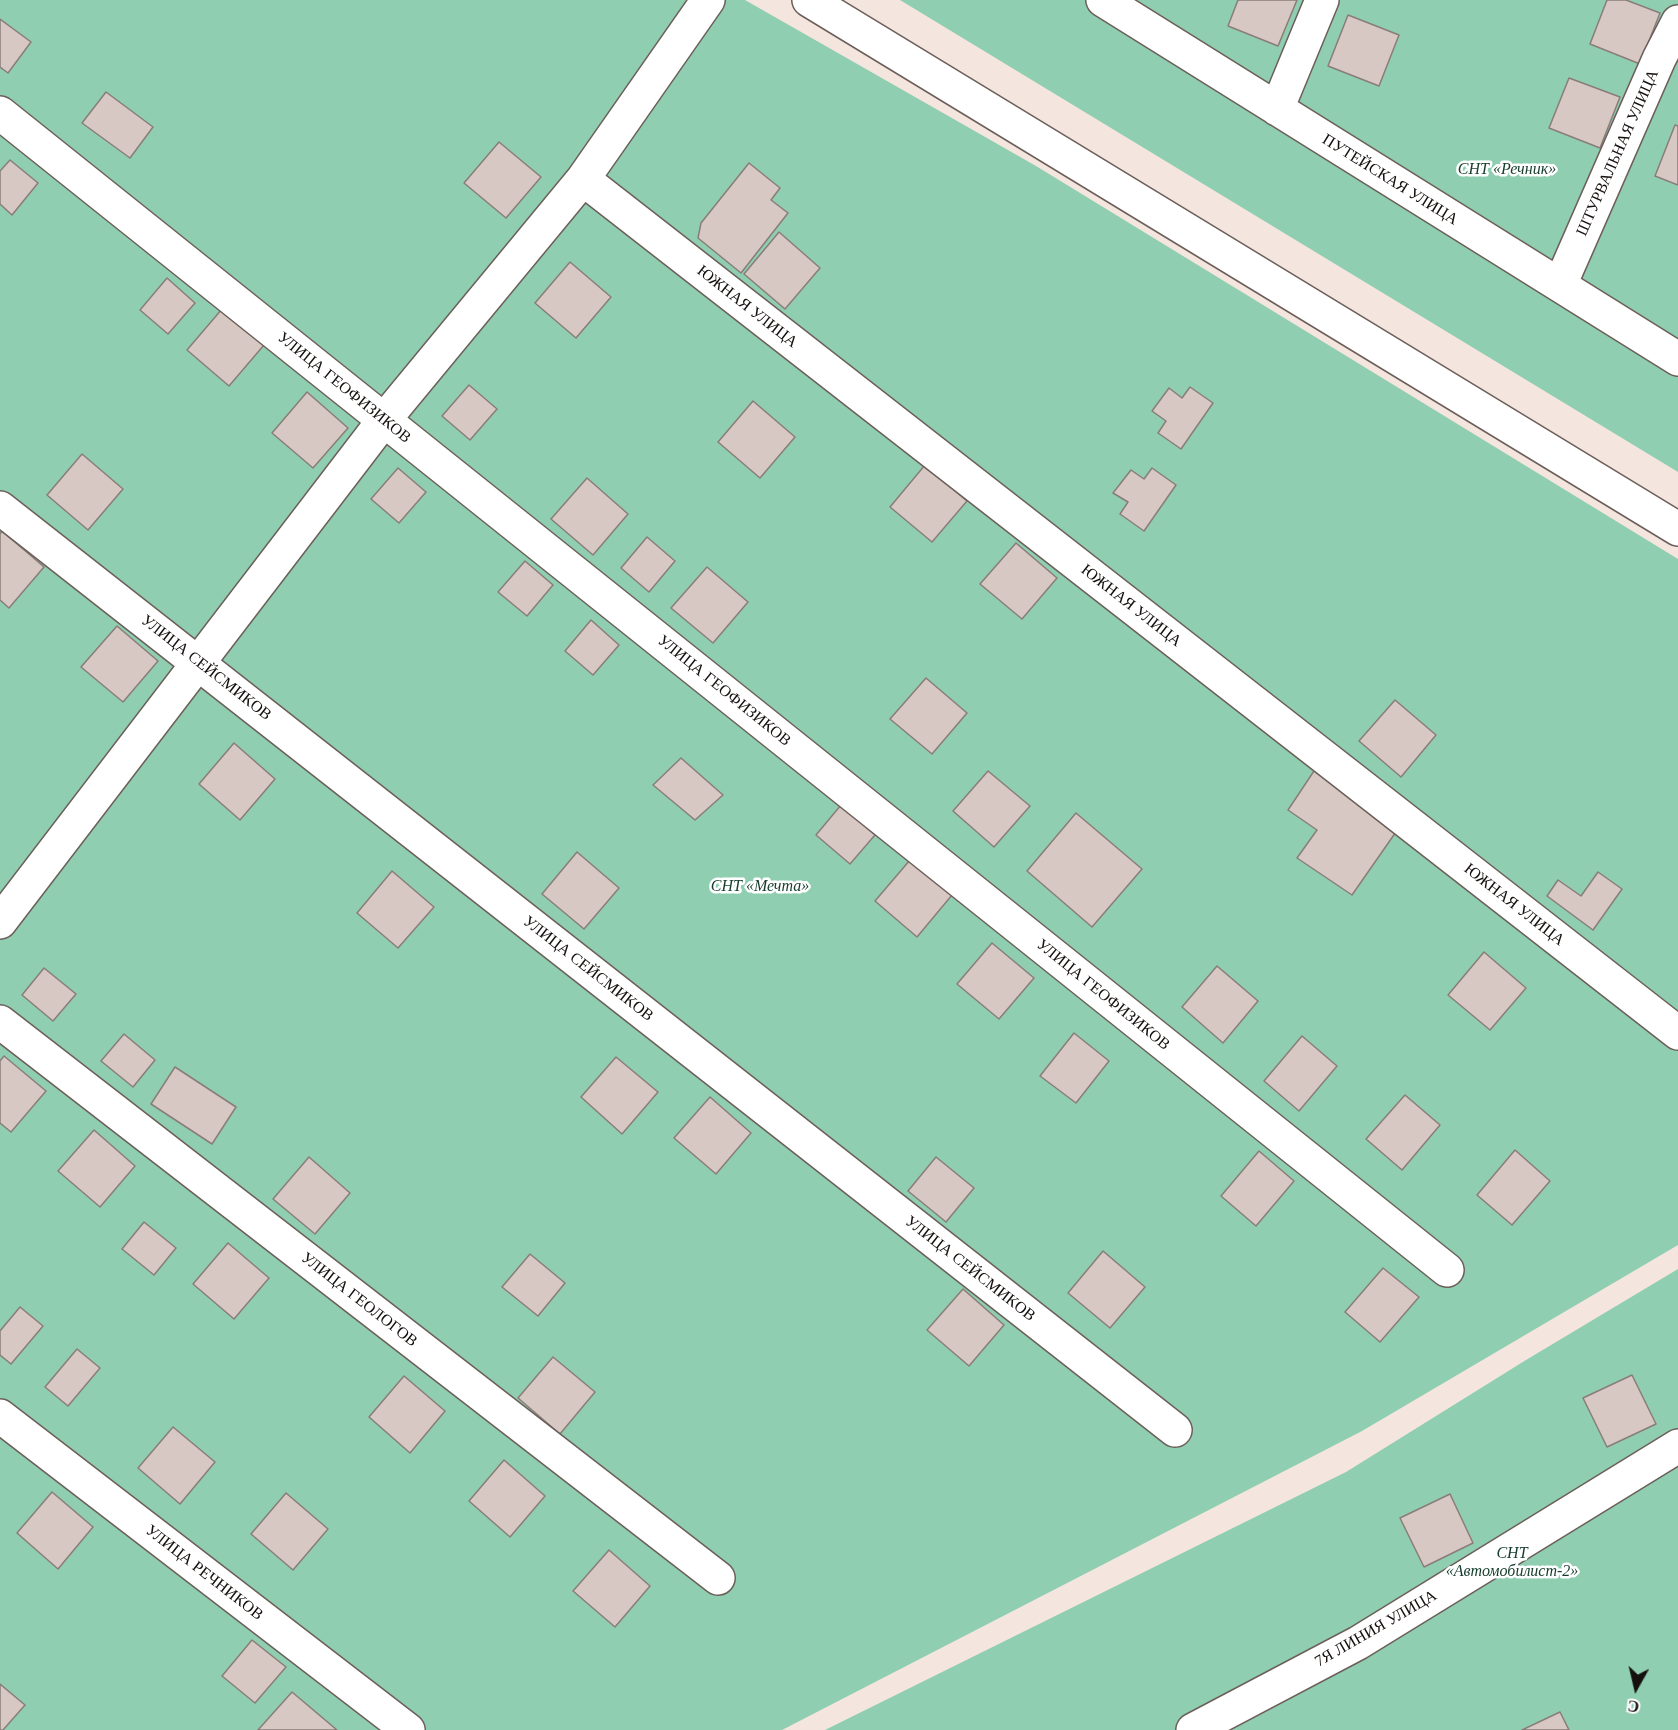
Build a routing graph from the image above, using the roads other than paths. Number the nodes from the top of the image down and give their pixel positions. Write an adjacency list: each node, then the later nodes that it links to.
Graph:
1 (708, 0): 8 (street)
2 (809, 0): 13 (street)
3 (1103, 0): 6 (street, ПУТЕЙСКАЯ УЛИЦА)
4 (1322, 0): 6 (street)
5 (1678, 22): 9 (street, ШТУРВАЛЬНАЯ УЛИЦА)
6 (1277, 109): 9 (street, ПУТЕЙСКАЯ УЛИЦА)
7 (0, 113): 11 (street, УЛИЦА ГЕОФИЗИКОВ)
8 (583, 179): 11 (street); 17 (street, ЮЖНАЯ УЛИЦА)
9 (1560, 285): 10 (street, ПУТЕЙСКАЯ УЛИЦА)
10 (1678, 359)
11 (384, 420): 14 (street); 18 (street, УЛИЦА ГЕОФИЗИКОВ)
12 (0, 508): 14 (street, УЛИЦА СЕЙСМИКОВ)
13 (1678, 529)
14 (198, 663): 15 (street); 20 (street, УЛИЦА СЕЙСМИКОВ)
15 (0, 922)
16 (0, 1022): 22 (street, УЛИЦА ГЕОЛОГОВ)
17 (1678, 1033)
18 (1447, 1270)
19 (0, 1416): 23 (street, УЛИЦА РЕЧНИКОВ)
20 (1175, 1430)
21 (1678, 1446): 24 (street, 7Я ЛИНИЯ УЛИЦА)
22 (718, 1578)
23 (408, 1730)
24 (1193, 1730)

